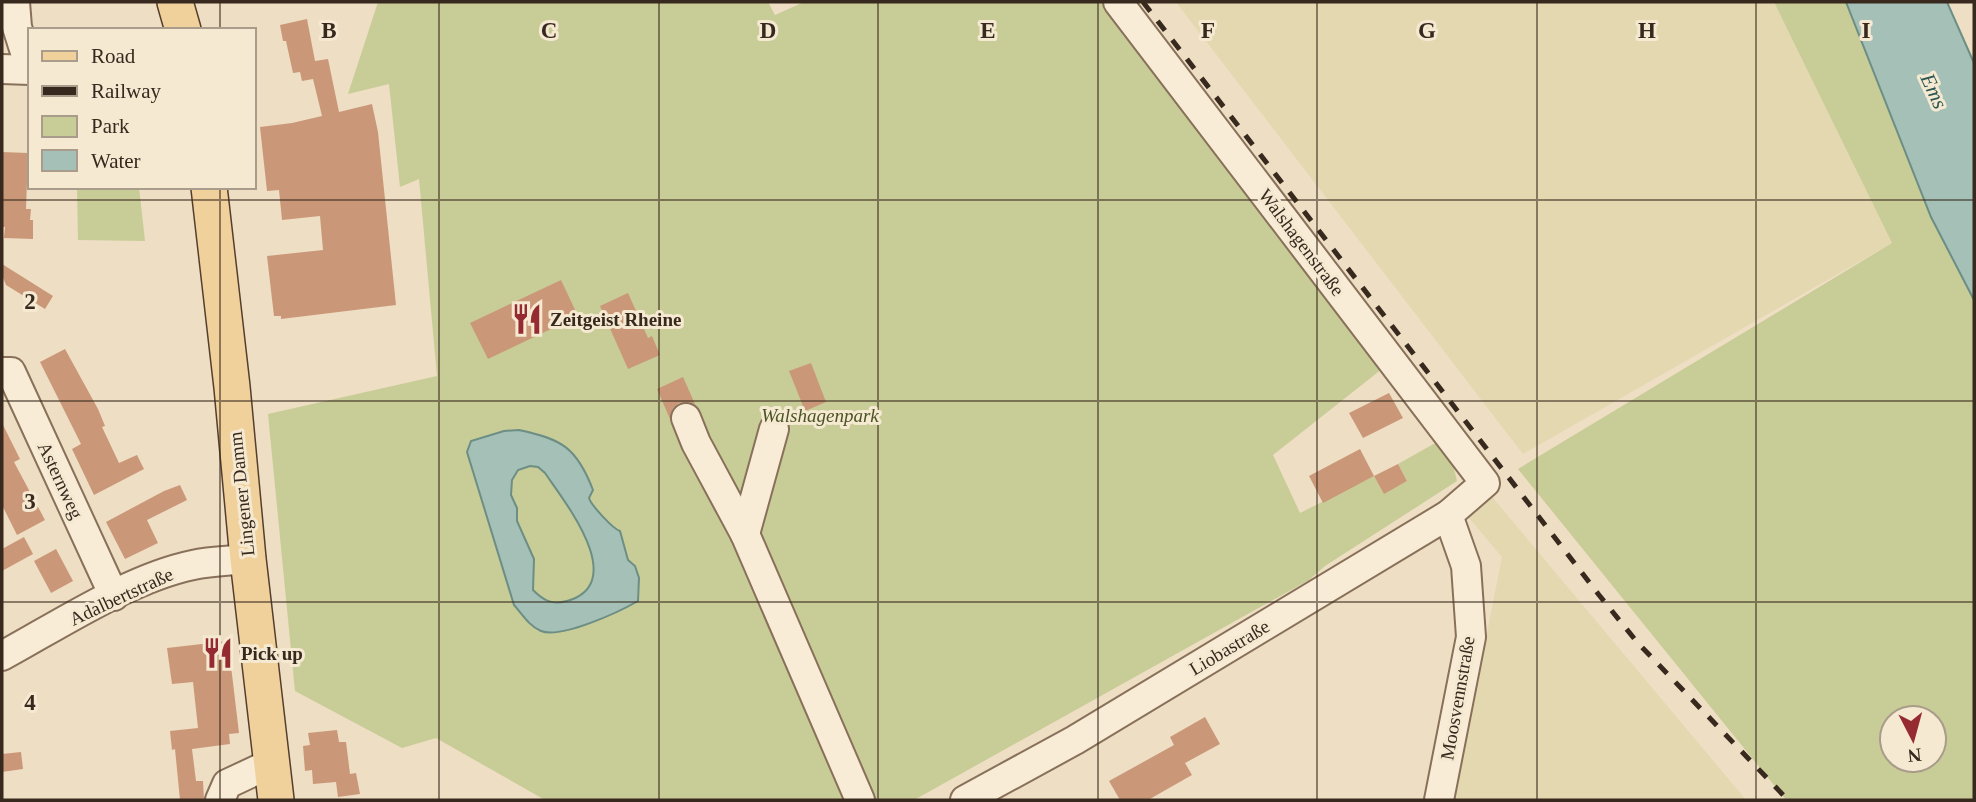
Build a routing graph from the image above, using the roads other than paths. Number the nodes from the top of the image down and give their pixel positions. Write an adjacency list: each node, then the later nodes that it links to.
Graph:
1 (175, 2): 4 (main road)
2 (1118, 2): 12 (street, Walshagenstraße)
3 (11, 19): 5 (street)
4 (182, 28)
5 (28, 64)
6 (2, 69): 7 (street)
7 (28, 69)
8 (209, 189): 15 (main road, Lingener Damm)
9 (2, 372): 16 (street, Asternweg)
10 (685, 418): 14 (street)
11 (774, 429): 14 (street)
12 (1485, 482): 13 (street, Liobastraße)
13 (1448, 515): 22 (street, Liobastraße); 23 (street, Moosvennstraße)
14 (745, 534): 21 (street)
15 (248, 559): 16 (street, Adalbertstraße); 18 (main road, Lingener Damm)
16 (114, 596): 17 (street, Adalbertstraße)
17 (2, 656)
18 (272, 763): 19 (street); 20 (main road, Lingener Damm)
19 (220, 800)
20 (276, 800)
21 (860, 800)
22 (965, 800)
23 (1439, 800)

